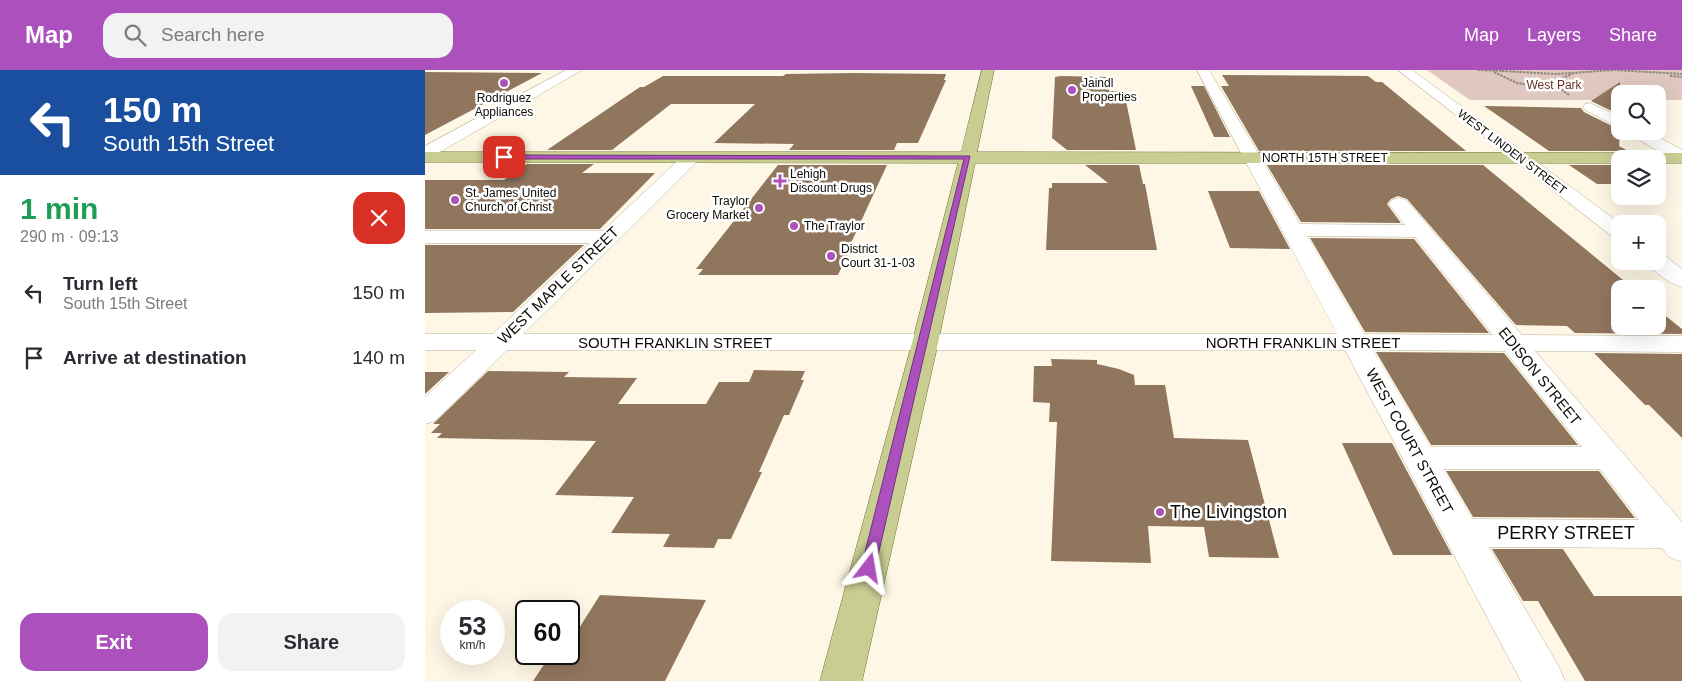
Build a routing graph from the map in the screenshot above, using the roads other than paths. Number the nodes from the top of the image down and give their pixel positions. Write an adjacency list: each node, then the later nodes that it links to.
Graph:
1 (576, 70): 8 (street)
2 (988, 70): 10 (main road)
3 (1203, 70): 12 (street, WEST COURT STREET)
4 (1404, 70): 11 (street, WEST LINDEN STREET)
5 (1590, 106): 6 (street)
6 (1611, 118)
7 (1651, 140): 13 (street)
8 (425, 155): 9 (main road, NORTH 15TH STREET)
9 (692, 157): 10 (main road, NORTH 15TH STREET); 19 (street, WEST MAPLE STREET)
10 (968, 157): 12 (main road, NORTH 15TH STREET); 25 (main road)
11 (1520, 157): 12 (main road, NORTH 15TH STREET); 13 (main road, NORTH 15TH STREET); 15 (street, WEST LINDEN STREET)
12 (1252, 158): 16 (street, WEST COURT STREET)
13 (1682, 158)
14 (1399, 204): 17 (street, EDISON STREET)
15 (1611, 226)
16 (1292, 230): 17 (street); 24 (street, WEST COURT STREET)
17 (1421, 231): 26 (street, EDISON STREET)
18 (425, 237): 19 (street)
19 (608, 237): 23 (street, WEST MAPLE STREET)
20 (1666, 268): 21 (street)
21 (1682, 280)
22 (425, 342): 23 (street, SOUTH FRANKLIN STREET)
23 (499, 342): 25 (street, SOUTH FRANKLIN STREET); 28 (street, WEST MAPLE STREET)
24 (1354, 342): 25 (street, NORTH FRANKLIN STREET); 26 (street, NORTH FRANKLIN STREET); 29 (street, WEST COURT STREET)
25 (925, 343): 33 (main road)
26 (1513, 344): 27 (street, NORTH FRANKLIN STREET); 30 (street, EDISON STREET)
27 (1682, 344)
28 (425, 414)
29 (1419, 458): 30 (street); 31 (street, WEST COURT STREET)
30 (1607, 458): 32 (street, EDISON STREET)
31 (1461, 533): 32 (street, PERRY STREET); 34 (street, WEST COURT STREET)
32 (1676, 541)
33 (841, 681)
34 (1544, 681)

